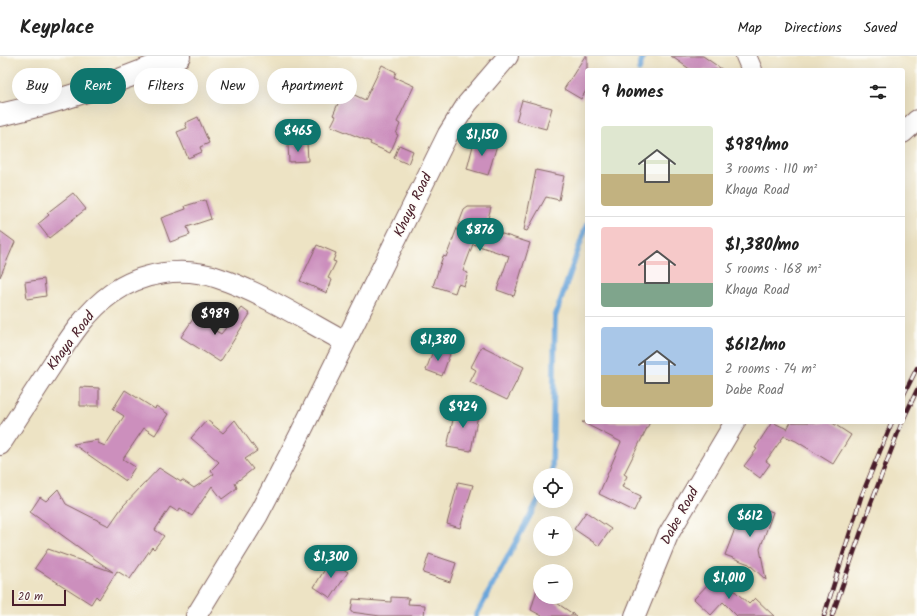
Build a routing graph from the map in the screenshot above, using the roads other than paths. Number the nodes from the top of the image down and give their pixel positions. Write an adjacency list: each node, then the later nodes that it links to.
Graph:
1 (179, 56): 5 (street)
2 (508, 56): 8 (street, Khaya Road)
3 (746, 56): 4 (street)
4 (751, 68)
5 (0, 115)
6 (917, 120): 7 (street)
7 (905, 131)
8 (346, 342): 10 (street, Khaya Road); 11 (street, Khaya Road)
9 (734, 424): 12 (street, Dabe Road)
10 (0, 445)
11 (196, 616)
12 (635, 616)

